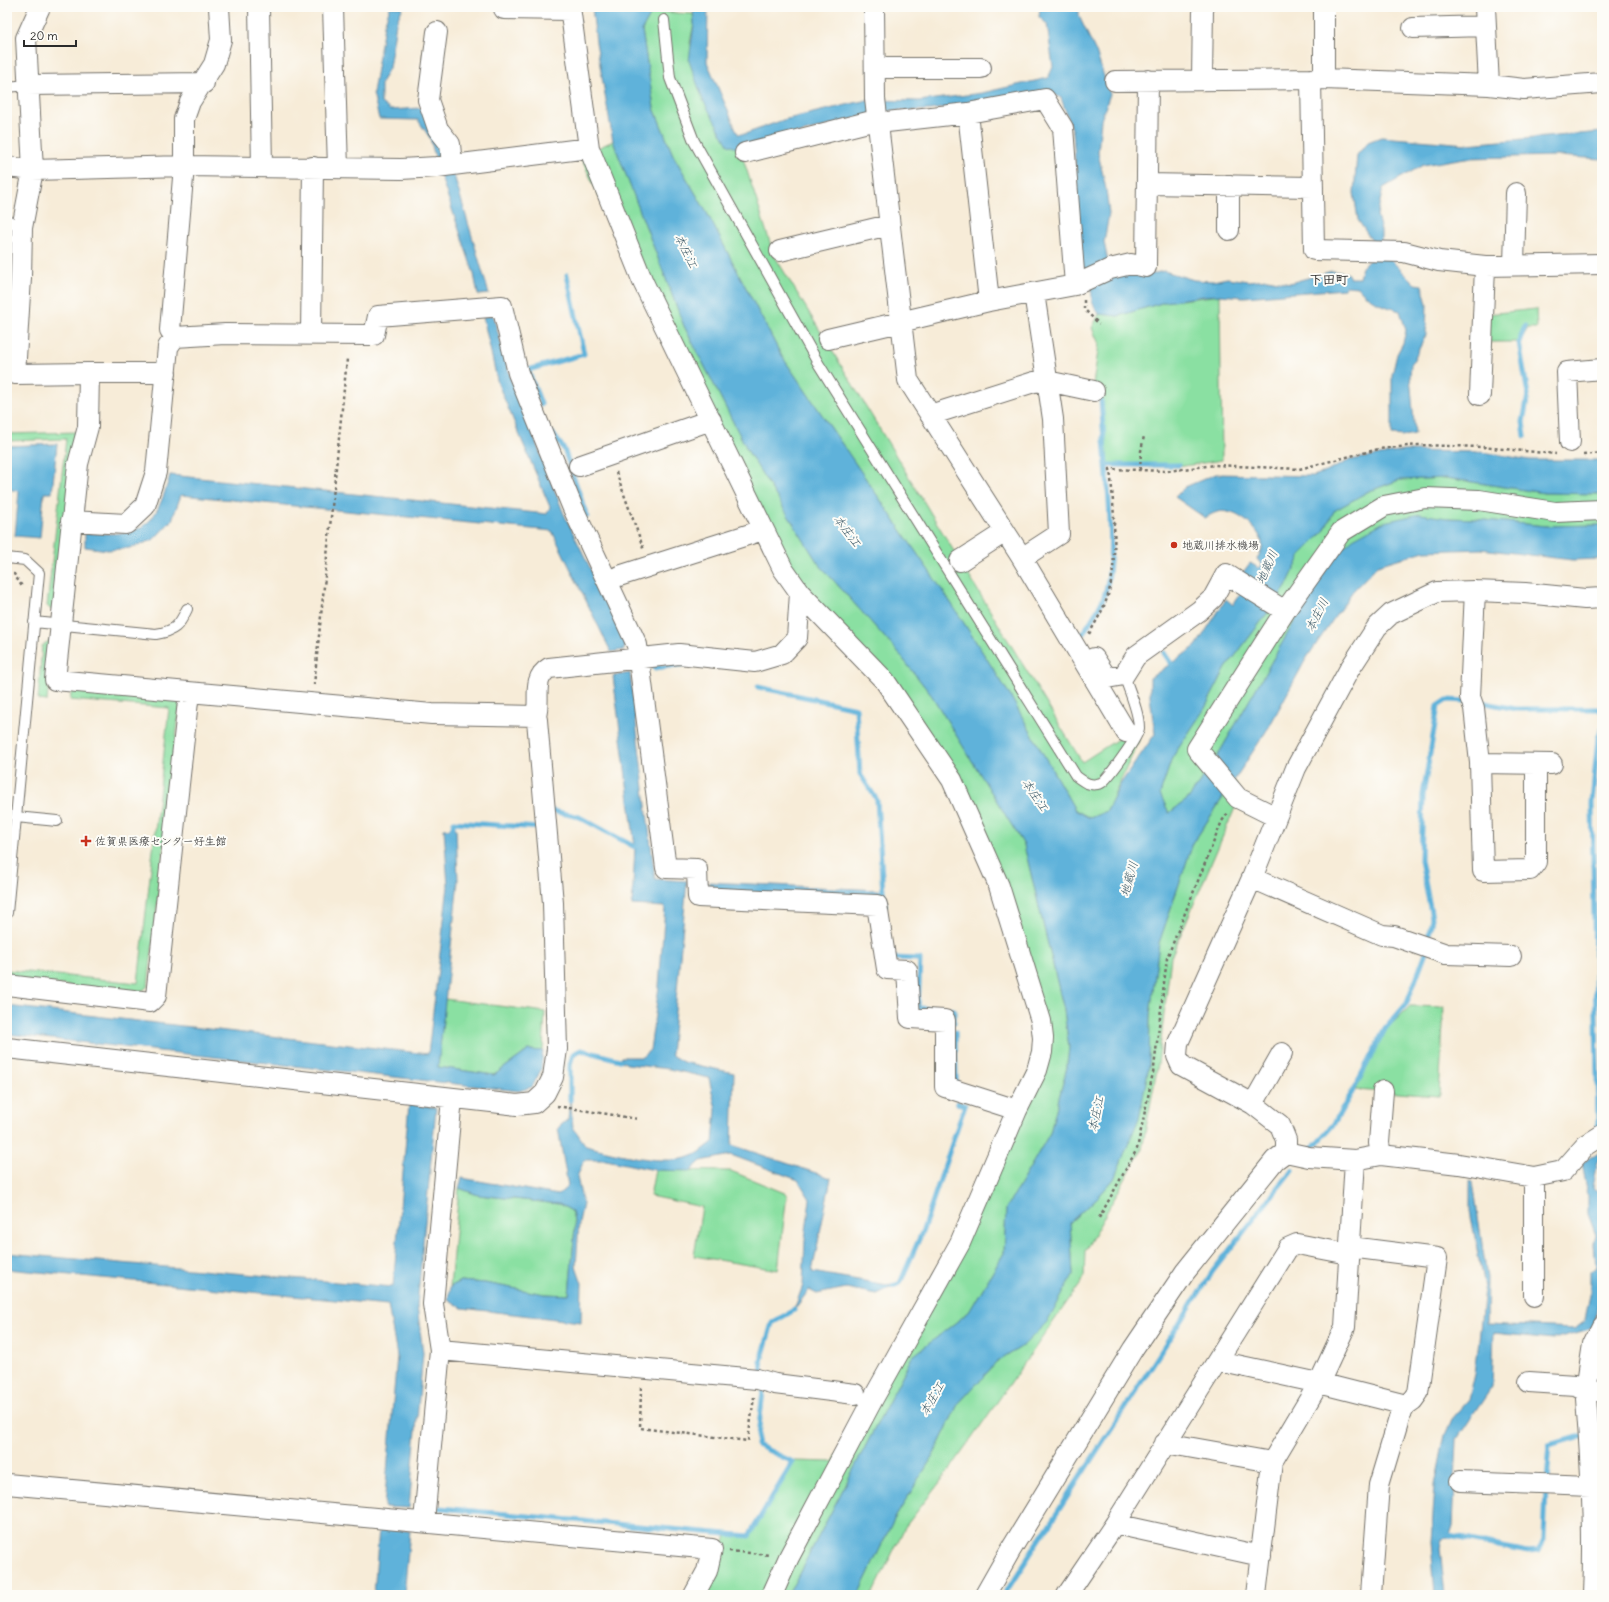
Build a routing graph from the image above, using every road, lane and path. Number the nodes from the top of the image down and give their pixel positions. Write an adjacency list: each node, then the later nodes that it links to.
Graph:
1 (40, 7): 22 (street)
2 (219, 7): 20 (street)
3 (259, 7): 32 (street)
4 (333, 7): 34 (street)
5 (874, 7): 14 (street)
6 (1203, 7): 16 (street)
7 (1324, 7): 17 (street)
8 (570, 8): 9 (street); 27 (street)
9 (504, 9)
10 (1485, 16): 12 (street); 23 (street)
11 (664, 20): 89 (lane)
12 (1413, 28)
13 (437, 32): 30 (street)
14 (875, 68): 15 (street); 25 (street)
15 (981, 68)
16 (1202, 79): 17 (street); 18 (street)
17 (1318, 79): 23 (street); 38 (street)
18 (1148, 80): 19 (street); 36 (street)
19 (1114, 81)
20 (204, 83): 22 (street); 29 (street)
21 (1602, 83): 23 (street)
22 (28, 85): 24 (lane); 35 (street)
23 (1489, 85)
24 (7, 87)
25 (877, 113): 26 (street); 28 (street); 41 (street)
26 (968, 113): 47 (street); 49 (street)
27 (589, 148): 30 (street); 64 (street)
28 (746, 153)
29 (184, 166): 32 (street); 35 (street); 53 (street)
30 (445, 166): 34 (street)
31 (7, 167): 35 (street)
32 (262, 167): 33 (street)
33 (313, 168): 34 (street); 52 (street)
34 (338, 168)
35 (33, 170): 40 (street)
36 (1147, 184): 37 (street); 47 (street)
37 (1229, 185): 38 (street); 42 (street)
38 (1313, 187): 46 (street)
39 (1516, 192): 45 (street)
40 (14, 224): 59 (street)
41 (889, 225): 43 (street); 50 (street)
42 (1229, 230)
43 (780, 251)
44 (1602, 264): 45 (street)
45 (1514, 265): 46 (street)
46 (1485, 266): 62 (street)
47 (1081, 283): 48 (street); 51 (path)
48 (1034, 293): 49 (street); 60 (street)
49 (989, 301): 50 (street)
50 (900, 320): 54 (street); 63 (street)
51 (1099, 324)
52 (311, 334): 53 (street); 88 (street)
53 (175, 337): 58 (street)
54 (828, 339)
55 (347, 359): 90 (path)
56 (1602, 369): 66 (street)
57 (89, 373): 58 (street); 59 (street); 72 (street)
58 (166, 373): 72 (street)
59 (11, 374)
60 (1047, 381): 61 (street); 63 (street); 76 (street)
61 (1094, 391)
62 (1480, 395)
63 (930, 415): 74 (street)
64 (711, 420): 68 (street); 73 (street)
65 (1144, 436): 70 (path)
66 (1569, 451): 67 (path); 70 (path)
67 (1602, 453)
68 (610, 455): 69 (street); 78 (path)
69 (579, 466)
70 (1140, 470): 87 (path)
71 (1602, 510): 84 (street)
72 (71, 521): 86 (street)
73 (763, 530): 78 (street); 81 (street)
74 (1005, 532): 76 (street); 77 (street)
75 (7, 558): 85 (lane)
76 (1022, 558): 87 (street)
77 (960, 561)
78 (649, 566): 79 (street)
79 (619, 576)
80 (1475, 591): 82 (street); 94 (street); 96 (street)
81 (800, 593): 88 (street); 110 (street)
82 (1602, 598)
83 (187, 609): 86 (lane)
84 (1285, 611): 89 (street); 95 (street)
85 (34, 622): 86 (lane); 97 (lane)
86 (61, 625): 91 (street)
87 (1082, 648): 89 (street); 93 (street)
88 (639, 658): 92 (street); 110 (street)
89 (1124, 675)
90 (314, 690)
91 (189, 692): 92 (street); 103 (street)
92 (536, 716): 107 (street)
93 (1126, 732)
94 (1480, 763): 94 (street)
95 (1238, 798): 96 (street); 117 (path)
96 (1276, 816): 100 (street)
97 (16, 818): 98 (lane); 99 (lane)
98 (57, 821)
99 (10, 853): 101 (lane)
100 (1252, 878): 102 (street); 108 (street)
101 (7, 913)
102 (1511, 956)
103 (7, 985)
104 (7, 1048): 107 (street)
105 (1282, 1053): 108 (street)
106 (1383, 1091): 114 (street)
107 (452, 1098): 122 (street)
108 (1253, 1104): 113 (street)
109 (565, 1108): 111 (path)
110 (1017, 1110): 121 (street)
111 (638, 1119)
112 (1602, 1135): 116 (street)
113 (1286, 1152): 115 (street); 145 (street)
114 (1381, 1155): 115 (street); 116 (street)
115 (1355, 1160): 118 (street)
116 (1534, 1177): 119 (street)
117 (1099, 1218)
118 (1349, 1250): 123 (street); 127 (street); 130 (street)
119 (1534, 1296)
120 (1602, 1326): 128 (street)
121 (912, 1329): 129 (street); 133 (street)
122 (440, 1350): 124 (street); 137 (street)
123 (1218, 1361): 127 (street); 131 (street)
124 (642, 1368): 125 (street); 125 (path)
125 (757, 1379): 129 (street)
126 (1529, 1382): 128 (street)
127 (1319, 1383): 130 (street); 132 (street)
128 (1594, 1390): 136 (street)
129 (855, 1394): 133 (street)
130 (1406, 1405): 148 (street)
131 (1165, 1443): 132 (street); 138 (street)
132 (1272, 1462): 140 (street)
133 (839, 1463): 141 (street)
134 (1460, 1481): 136 (street)
135 (7, 1484): 137 (street)
136 (1591, 1486): 142 (street)
137 (424, 1522): 139 (street)
138 (1114, 1524): 140 (street); 146 (street)
139 (712, 1549): 141 (path); 143 (street)
140 (1261, 1556): 147 (street)
141 (789, 1557): 144 (street)
142 (1598, 1559): 149 (street)
143 (694, 1595)
144 (772, 1595)
145 (985, 1595)
146 (1067, 1595)
147 (1256, 1595)
148 (1370, 1595)
149 (1592, 1595)

